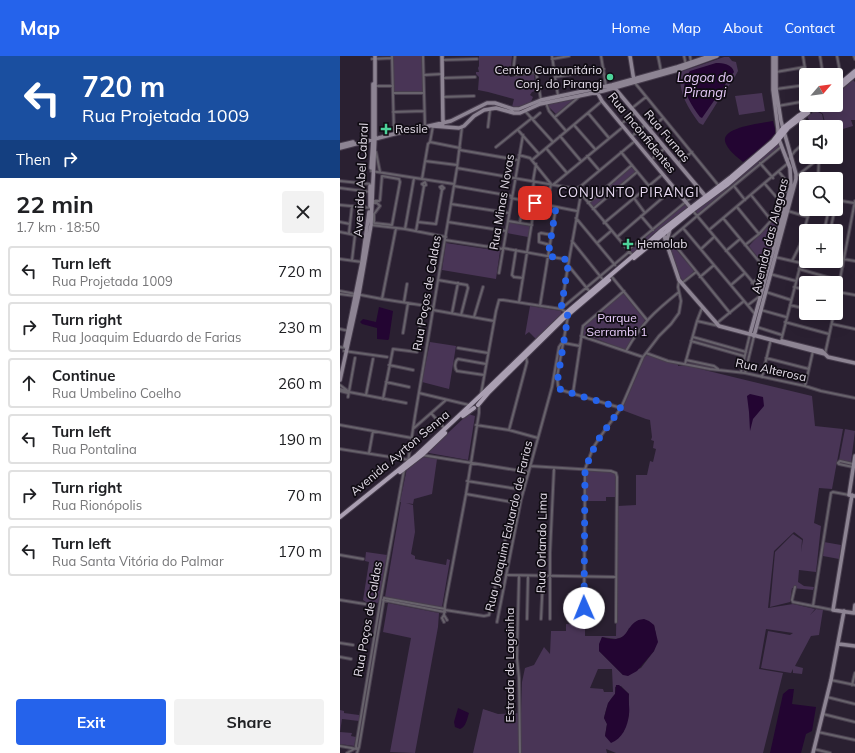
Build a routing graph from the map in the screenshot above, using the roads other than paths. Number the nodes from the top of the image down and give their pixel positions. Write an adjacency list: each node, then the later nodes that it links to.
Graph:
1 (423, 56): 34 (street)
2 (515, 56): 32 (street)
3 (569, 56): 18 (street)
4 (602, 56): 29 (street)
5 (630, 56): 39 (main road)
6 (658, 56): 30 (street)
7 (684, 56): 24 (street)
8 (691, 56): 23 (street)
9 (709, 56): 23 (main road)
10 (717, 56): 23 (main road)
11 (773, 56): 47 (main road, Avenida das Alagoas)
12 (776, 56): 33 (main road, Avenida das Alagoas)
13 (803, 56): 25 (street)
14 (820, 56): 26 (street)
15 (837, 56): 27 (street)
16 (854, 56): 22 (street)
17 (392, 57): 19 (street); 44 (street)
18 (552, 57): 28 (street)
19 (373, 58): 43 (main road, Avenida Abel Cabral)
20 (442, 58): 21 (street); 36 (main road)
21 (477, 59)
22 (855, 59)
23 (692, 64): 24 (main road)
24 (686, 66): 30 (main road); 39 (main road)
25 (805, 67): 33 (street)
26 (821, 68)
27 (839, 68)
28 (554, 69): 32 (street); 38 (street)
29 (604, 69): 38 (street); 46 (street)
30 (661, 71): 39 (main road)
31 (855, 71): 40 (main road)
32 (536, 72): 56 (street)
33 (776, 72): 47 (main road, Avenida das Alagoas)
34 (424, 75): 36 (street); 50 (street)
35 (855, 75): 41 (main road)
36 (442, 76): 37 (street); 53 (main road)
37 (475, 77)
38 (555, 77): 54 (street)
39 (634, 81): 45 (main road); 55 (street)
40 (843, 82)
41 (843, 83)
42 (799, 85): 47 (street)
43 (374, 86): 44 (street); 92 (main road, Avenida Abel Cabral)
44 (393, 86): 49 (street)
45 (613, 86): 46 (main road); 48 (main road); 63 (main road, Rua Furnas)
46 (606, 87): 48 (main road)
47 (774, 90): 60 (main road, Avenida das Alagoas)
48 (596, 91): 52 (main road); 54 (main road); 58 (main road, Rua Inconfidentes)
49 (393, 93): 50 (street); 66 (street)
50 (424, 93): 64 (street)
51 (474, 96): 53 (street)
52 (581, 96): 57 (main road); 72 (street)
53 (442, 97): 76 (main road)
54 (558, 97): 57 (main road)
55 (646, 97): 63 (street); 73 (street)
56 (541, 100): 57 (main road); 62 (main road)
57 (546, 101): 65 (main road); 72 (street)
58 (602, 101): 70 (street); 77 (main road, Rua Inconfidentes)
59 (799, 102): 60 (street)
60 (777, 106): 85 (main road, Avenida das Alagoas); 87 (main road, Avenida das Alagoas)
61 (490, 108): 62 (main road); 81 (main road); 82 (street)
62 (504, 108): 65 (main road); 76 (main road)
63 (632, 108): 71 (main road, Rua Furnas)
64 (424, 111): 66 (street); 80 (street)
65 (525, 111): 74 (street)
66 (393, 112): 88 (street)
67 (804, 112): 85 (main road, Avenida Ayrton Senna)
68 (809, 112): 85 (main road, Avenida Ayrton Senna)
69 (540, 113): 74 (street)
70 (588, 113): 75 (street); 93 (street)
71 (635, 113): 77 (street); 78 (main road, Rua Furnas)
72 (555, 117): 86 (street)
73 (663, 118): 84 (street); 108 (street)
74 (532, 119): 83 (street); 97 (street)
75 (574, 124): 86 (street); 106 (street)
76 (443, 125): 79 (main road); 81 (main road)
77 (622, 125): 91 (main road, Rua Inconfidentes); 93 (street)
78 (645, 125): 84 (main road, Rua Furnas); 91 (street)
79 (432, 126): 80 (main road); 96 (street)
80 (424, 127): 88 (main road)
81 (462, 127): 105 (street, Rua Poços de Caldas)
82 (488, 127)
83 (518, 130): 89 (street); 100 (street)
84 (649, 130): 102 (main road, Rua Furnas)
85 (784, 130): 87 (main road, Avenida Ayrton Senna); 94 (main road, Avenida Ayrton Senna); 113 (main road, Avenida das Alagoas)
86 (566, 131): 90 (street)
87 (779, 133): 94 (main road, Avenida das Alagoas); 146 (main road, Avenida Ayrton Senna)
88 (394, 134): 92 (main road)
89 (523, 135): 109 (street); 110 (street, Rua Minas Novas)
90 (560, 136): 97 (street); 118 (street)
91 (631, 136): 95 (main road, Rua Inconfidentes)
92 (375, 138): 99 (main road); 104 (main road, Avenida Abel Cabral); 112 (main road, Avenida Abel Cabral)
93 (609, 138): 106 (street)
94 (779, 140): 98 (main road, Avenida das Alagoas); 161 (main road, Avenida Ayrton Senna)
95 (635, 141): 107 (street); 116 (main road, Rua Inconfidentes)
96 (430, 142): 105 (street); 117 (street)
97 (553, 142): 101 (street)
98 (782, 146): 113 (main road, Avenida das Alagoas); 119 (street)
99 (341, 147)
100 (496, 147)
101 (546, 148): 109 (street); 130 (street)
102 (665, 148): 116 (street); 121 (main road, Rua Furnas)
103 (799, 148): 113 (street)
104 (375, 149): 112 (main road, Avenida Abel Cabral); 127 (street)
105 (460, 149): 114 (street); 124 (street, Rua Poços de Caldas)
106 (595, 150): 111 (street)
107 (621, 152): 123 (street); 125 (street)
108 (692, 152): 121 (street); 146 (street)
109 (539, 154): 115 (street)
110 (519, 155): 114 (street, Rua Minas Novas); 115 (street)
111 (587, 156): 118 (street); 125 (street)
112 (373, 157): 126 (main road, Avenida Abel Cabral)
113 (788, 159): 129 (street); 132 (main road, Avenida das Alagoas); 148 (main road, Avenida das Alagoas)
114 (518, 160): 134 (street, Rua Minas Novas)
115 (532, 160): 120 (street)
116 (651, 160): 131 (main road, Rua Inconfidentes)
117 (425, 161): 124 (street); 136 (street)
118 (581, 161): 130 (street)
119 (760, 163): 135 (street); 147 (street)
120 (536, 164): 138 (street); 140 (street)
121 (677, 164): 153 (main road, Rua Furnas)
122 (812, 164): 132 (street)
123 (632, 165): 128 (street); 171 (street)
124 (457, 166): 134 (street); 142 (street, Rua Poços de Caldas)
125 (599, 170): 144 (street)
126 (372, 171): 127 (street); 139 (main road, Avenida Abel Cabral); 154 (main road, Avenida Abel Cabral)
127 (380, 172): 133 (street)
128 (637, 172): 145 (street); 181 (street)
129 (779, 172): 135 (street); 148 (street)
130 (567, 173): 140 (street)
131 (662, 174): 145 (street); 150 (main road, Rua Inconfidentes)
132 (797, 175): 179 (main road, Avenida das Alagoas)
133 (414, 178): 136 (street); 205 (street)
134 (515, 178): 138 (street); 159 (street, Rua Minas Novas)
135 (772, 178): 141 (street)
136 (422, 179): 142 (street)
137 (340, 181): 139 (street)
138 (534, 181): 140 (street); 155 (street)
139 (370, 184): 154 (main road, Avenida Abel Cabral)
140 (553, 184): 151 (street); 156 (street)
141 (765, 184): 158 (street); 162 (street)
142 (454, 185): 159 (street); 172 (street, Rua Poços de Caldas)
143 (424, 186): 193 (street)
144 (581, 186): 151 (street); 157 (street)
145 (649, 186): 160 (street)
146 (720, 186): 161 (main road, Avenida Ayrton Senna)
147 (734, 186): 163 (street); 186 (street)
148 (791, 187): 162 (street); 179 (main road, Avenida das Alagoas)
149 (340, 188): 154 (street)
150 (674, 188): 168 (main road, Rua Inconfidentes); 184 (street)
151 (575, 189): 157 (street)
152 (442, 190): 193 (street)
153 (700, 190): 161 (main road, Rua Furnas); 168 (street)
154 (371, 192): 166 (main road, Avenida Abel Cabral); 178 (main road, Avenida Abel Cabral)
155 (533, 192): 156 (street); 167 (street)
156 (549, 194): 174 (street)
157 (581, 194): 171 (street); 182 (street)
158 (751, 195): 163 (street); 190 (street)
159 (512, 197): 164 (street); 183 (street, Rua Minas Novas)
160 (634, 198): 184 (street); 196 (street)
161 (706, 198): 180 (main road, Avenida Ayrton Senna)
162 (778, 199): 179 (street)
163 (745, 200): 177 (street)
164 (523, 201): 167 (street); 195 (street)
165 (843, 201): 169 (street)
166 (372, 202): 166 (street); 178 (main road, Avenida Abel Cabral)
167 (531, 202): 170 (street)
168 (686, 202): 180 (main road, Rua Inconfidentes); 206 (street)
169 (855, 202): 200 (street)
170 (535, 203): 174 (street); 199 (street)
171 (588, 203): 181 (street)
172 (451, 204): 183 (street); 194 (street, Rua Poços de Caldas)
173 (340, 205): 175 (street)
174 (547, 205): 176 (street)
175 (352, 206): 178 (street); 197 (street)
176 (556, 207): 182 (street); 215 (street)
177 (737, 207): 189 (street); 214 (street)
178 (371, 208): 198 (main road, Avenida Abel Cabral)
179 (786, 208): 187 (street); 190 (street); 233 (main road, Avenida das Alagoas); 249 (main road, Avenida das Alagoas)
180 (692, 209): 186 (street); 203 (main road, Avenida Ayrton Senna)
181 (593, 210): 196 (street)
182 (577, 211): 188 (street)
183 (509, 213): 191 (street, Rua Minas Novas)
184 (646, 213): 185 (street)
185 (641, 216): 206 (street); 217 (street)
186 (697, 216): 204 (street); 207 (street)
187 (808, 217): 238 (street)
188 (576, 218): 221 (street); 222 (street)
189 (723, 218): 207 (street); 219 (street)
190 (771, 220): 214 (street)
191 (508, 221): 195 (street); 211 (street, Rua Minas Novas)
192 (340, 222): 197 (street)
193 (418, 222): 210 (street)
194 (448, 222): 211 (street); 216 (street, Rua Poços de Caldas)
195 (520, 223): 199 (street)
196 (604, 223): 208 (street)
197 (350, 224): 213 (street)
198 (369, 225): 202 (street); 240 (main road, Avenida Abel Cabral)
199 (532, 225): 230 (street)
200 (850, 226): 201 (street); 235 (street)
201 (855, 227)
202 (396, 228): 205 (street); 275 (street)
203 (668, 228): 212 (main road, Avenida Ayrton Senna); 223 (main road)
204 (683, 228): 226 (street); 246 (street)
205 (405, 229): 210 (street)
206 (653, 230): 231 (street)
207 (709, 230): 218 (street)
208 (612, 231): 217 (street); 222 (street)
209 (340, 232): 213 (street)
210 (416, 232): 216 (street)
211 (506, 232): 227 (street, Rua Minas Novas)
212 (662, 232): 223 (main road); 231 (main road, Avenida Ayrton Senna); 251 (main road, Avenida Ayrton Senna)
213 (349, 233): 236 (street)
214 (759, 234): 225 (street)
215 (552, 235): 224 (street); 224 (street)
216 (446, 237): 220 (street, Rua Poços de Caldas)
217 (617, 237): 231 (street)
218 (714, 237): 226 (street); 229 (street)
219 (740, 239): 225 (street); 229 (street)
220 (445, 240): 227 (street); 255 (street, Rua Poços de Caldas)
221 (572, 242): 237 (street); 254 (street)
222 (598, 243): 242 (street)
223 (666, 243): 256 (main road)
224 (550, 245): 232 (street)
225 (745, 246): 249 (street)
226 (700, 248): 243 (street)
227 (503, 249): 228 (street); 247 (street, Rua Minas Novas)
228 (516, 250): 230 (street); 253 (street)
229 (726, 251): 248 (street)
230 (527, 252): 232 (street); 253 (street)
231 (630, 253): 242 (street); 254 (main road, Avenida Ayrton Senna)
232 (548, 256): 237 (street); 285 (street)
233 (775, 257): 238 (street); 249 (main road, Avenida das Alagoas)
234 (340, 259): 236 (street)
235 (843, 259): 239 (street)
236 (352, 260): 240 (street)
237 (569, 260): 244 (street)
238 (792, 261): 241 (street)
239 (855, 261)
240 (364, 262): 272 (main road, Avenida Abel Cabral)
241 (799, 264)
242 (615, 265): 254 (street)
243 (714, 265): 252 (street); 261 (street)
244 (568, 266): 265 (street); 289 (street)
245 (799, 269): 250 (street); 257 (street)
246 (696, 272): 252 (street); 256 (street)
247 (499, 273)
248 (745, 273): 258 (street); 261 (street)
249 (768, 274): 257 (street); 258 (street); 271 (main road, Avenida das Alagoas)
250 (825, 276)
251 (612, 277): 267 (street); 274 (main road, Avenida Ayrton Senna)
252 (700, 277): 292 (street)
253 (523, 278): 280 (street)
254 (602, 279): 265 (main road, Avenida Ayrton Senna)
255 (438, 280): 259 (street); 287 (street, Rua Poços de Caldas)
256 (680, 281): 268 (street); 288 (main road)
257 (796, 281): 262 (street)
258 (752, 282): 271 (street)
259 (458, 283): 291 (street); 295 (street)
260 (406, 284): 278 (street)
261 (730, 285): 277 (street)
262 (794, 287): 264 (street); 276 (street)
263 (483, 288): 296 (street)
264 (799, 288)
265 (589, 290): 274 (main road, Avenida Ayrton Senna); 289 (street)
266 (340, 291): 272 (street)
267 (624, 291): 298 (street); 314 (street)
268 (679, 292): 298 (street); 329 (street)
269 (843, 293): 273 (street)
270 (340, 294): 272 (street)
271 (763, 294): 276 (street); 281 (main road, Avenida das Alagoas); 282 (street)
272 (358, 295): 275 (street); 308 (main road, Avenida Abel Cabral)
273 (855, 295)
274 (586, 298): 293 (main road, Avenida Ayrton Senna)
275 (382, 299): 278 (street)
276 (791, 300): 283 (street)
277 (744, 301): 282 (street); 292 (street)
278 (404, 302): 279 (street)
279 (408, 303): 284 (street); 309 (street)
280 (519, 303): 285 (street); 300 (street)
281 (761, 304): 290 (main road, Avenida das Alagoas); 294 (main road, Avenida das Alagoas)
282 (748, 305): 294 (street)
283 (790, 305): 286 (street); 297 (street)
284 (424, 306): 287 (street); 311 (street)
285 (540, 306): 289 (street)
286 (799, 307)
287 (433, 308): 291 (street); 359 (street, Rua Poços de Caldas)
288 (702, 308): 301 (street); 304 (main road)
289 (561, 309): 293 (street)
290 (761, 310): 297 (street); 305 (main road, Avenida das Alagoas)
291 (452, 313): 295 (street)
292 (730, 313): 304 (street)
293 (567, 314): 319 (street, Rua Joaquim Eduardo de Farias); 333 (main road, Avenida Ayrton Senna); 357 (main road, Avenida Ayrton Senna)
294 (756, 314): 312 (main road, Avenida das Alagoas)
295 (461, 315): 296 (street)
296 (474, 317): 300 (street)
297 (786, 317): 302 (street)
298 (647, 320): 326 (street)
299 (832, 320): 303 (street)
300 (494, 321): 328 (street)
301 (697, 321): 304 (street); 315 (street)
302 (785, 322): 310 (street); 313 (street)
303 (832, 324): 307 (street); 310 (street)
304 (718, 325): 312 (main road)
305 (756, 327): 312 (main road, Avenida das Alagoas); 313 (street)
306 (340, 329): 308 (street)
307 (855, 329)
308 (350, 331): 323 (main road, Avenida Abel Cabral)
309 (403, 333)
310 (830, 334): 330 (street)
311 (418, 335)
312 (752, 335): 316 (main road); 327 (street, Avenida das Alagoas); 348 (street, Avenida das Alagoas)
313 (782, 335): 318 (street)
314 (581, 336): 320 (street); 326 (street)
315 (692, 337): 317 (street); 327 (street)
316 (771, 339): 318 (main road); 336 (street)
317 (691, 341): 331 (street); 338 (street)
318 (780, 341): 324 (main road)
319 (563, 343): 320 (street); 360 (street, Rua Joaquim Eduardo de Farias); 377 (street, Rua Joaquim Eduardo de Farias)
320 (580, 346): 360 (street)
321 (340, 347): 323 (street)
322 (458, 348): 328 (street)
323 (345, 350): 332 (street); 344 (main road, Avenida Abel Cabral); 351 (main road, Avenida Abel Cabral)
324 (816, 351): 330 (main road); 346 (street)
325 (417, 352): 342 (street)
326 (626, 352): 334 (street)
327 (746, 352): 331 (street, Avenida das Alagoas)
328 (488, 353): 340 (street)
329 (646, 353): 334 (street); 341 (street, Rua Alterosa)
330 (824, 354): 339 (main road)
331 (744, 356): 347 (street, Avenida das Alagoas)
332 (387, 357)
333 (526, 357): 357 (main road, Avenida Ayrton Senna); 374 (street)
334 (643, 357): 367 (street)
335 (355, 358): 358 (street)
336 (766, 358): 346 (street); 350 (street)
337 (373, 359): 361 (street)
338 (686, 360): 341 (street); 343 (street, Rua Alterosa)
339 (855, 363)
340 (486, 364): 349 (street); 349 (street)
341 (685, 364): 343 (street, Rua Alterosa)
342 (389, 365): 345 (street); 352 (street)
343 (718, 369): 347 (street, Rua Alterosa)
344 (340, 370)
345 (413, 370)
346 (809, 370): 354 (street)
347 (741, 372): 348 (street, Rua Alterosa)
348 (745, 373): 350 (street, Rua Alterosa)
349 (484, 375): 357 (street)
350 (762, 377): 354 (street, Rua Alterosa)
351 (340, 380)
352 (386, 382): 355 (street); 363 (street)
353 (340, 385): 358 (street)
354 (805, 386): 362 (street, Rua Alterosa)
355 (409, 387)
356 (340, 390): 358 (street)
357 (486, 391): 366 (main road, Avenida Ayrton Senna); 366 (main road, Avenida Ayrton Senna)
358 (349, 393): 361 (street)
359 (419, 393): 364 (street); 372 (street, Rua Poços de Caldas)
360 (573, 393): 367 (street)
361 (366, 396): 363 (street)
362 (855, 398)
363 (383, 399): 365 (street)
364 (446, 400): 366 (street); 368 (street)
365 (406, 403)
366 (475, 405): 369 (street); 369 (street); 373 (main road, Avenida Ayrton Senna); 380 (main road, Avenida Ayrton Senna)
367 (621, 408): 388 (street)
368 (431, 413): 372 (street); 373 (street)
369 (477, 418): 371 (street)
370 (340, 425): 375 (street)
371 (476, 425): 374 (street); 383 (street)
372 (413, 429): 376 (street, Rua Poços de Caldas)
373 (445, 429): 382 (main road, Avenida Ayrton Senna)
374 (509, 430): 377 (street)
375 (373, 431): 376 (street); 379 (street)
376 (412, 438): 382 (street, Rua Poços de Caldas)
377 (538, 438): 384 (street, Rua Joaquim Eduardo de Farias)
378 (340, 449): 379 (street)
379 (369, 454): 382 (street)
380 (422, 454): 383 (street); 387 (main road, Avenida Ayrton Senna)
381 (855, 456): 385 (main road)
382 (409, 461): 394 (main road, Avenida Ayrton Senna)
383 (470, 462): 389 (street); 390 (street)
384 (530, 466): 386 (street); 389 (street, Rua Joaquim Eduardo de Farias)
385 (854, 466): 385 (street); 393 (main road)
386 (554, 468): 388 (street); 402 (street, Rua Orlando Lima)
387 (405, 469): 394 (main road, Avenida Ayrton Senna); 405 (street, Rua Poços de Caldas)
388 (585, 469): 399 (street); 403 (street)
389 (528, 472): 391 (street, Rua Joaquim Eduardo de Farias)
390 (467, 480): 391 (street); 392 (street)
391 (524, 490): 397 (street, Rua Joaquim Eduardo de Farias)
392 (466, 494): 411 (street); 411 (street)
393 (852, 495): 409 (street); 410 (main road)
394 (340, 518)
395 (340, 555): 396 (street)
396 (363, 559)
397 (506, 575): 398 (street); 419 (street, Rua Joaquim Eduardo de Farias)
398 (519, 576): 400 (street); 442 (street, Estrada de Lagoinha)
399 (584, 576): 402 (street); 403 (street); 421 (street)
400 (528, 577): 401 (street); 417 (street)
401 (543, 577): 402 (street); 414 (street)
402 (550, 577): 415 (street, Rua Orlando Lima)
403 (616, 577): 420 (street)
404 (795, 587): 409 (street)
405 (383, 598): 411 (street); 438 (street, Rua Poços de Caldas)
406 (340, 600): 407 (street)
407 (365, 604)
408 (855, 605): 413 (main road)
409 (812, 606): 410 (street)
410 (833, 610): 412 (main road)
411 (444, 611): 416 (street); 418 (street)
412 (844, 611): 413 (main road); 423 (main road)
413 (854, 613)
414 (541, 619)
415 (550, 619)
416 (447, 620)
417 (527, 620)
418 (444, 622)
419 (497, 622)
420 (616, 622)
421 (584, 623)
422 (340, 643): 424 (street)
423 (838, 644): 425 (main road); 429 (main road)
424 (353, 645)
425 (855, 646)
426 (340, 657): 427 (street)
427 (351, 659)
428 (855, 673): 430 (street)
429 (831, 680): 430 (street); 431 (main road)
430 (854, 685)
431 (827, 697): 432 (street); 433 (main road)
432 (855, 704)
433 (822, 714): 434 (street); 435 (main road)
434 (855, 722)
435 (818, 732): 436 (street); 439 (main road)
436 (855, 740)
437 (340, 746): 438 (street)
438 (356, 749): 440 (street); 441 (street, Rua Poços de Caldas)
439 (814, 751): 443 (street)
440 (346, 753)
441 (356, 753)
442 (520, 753)
443 (830, 753)

